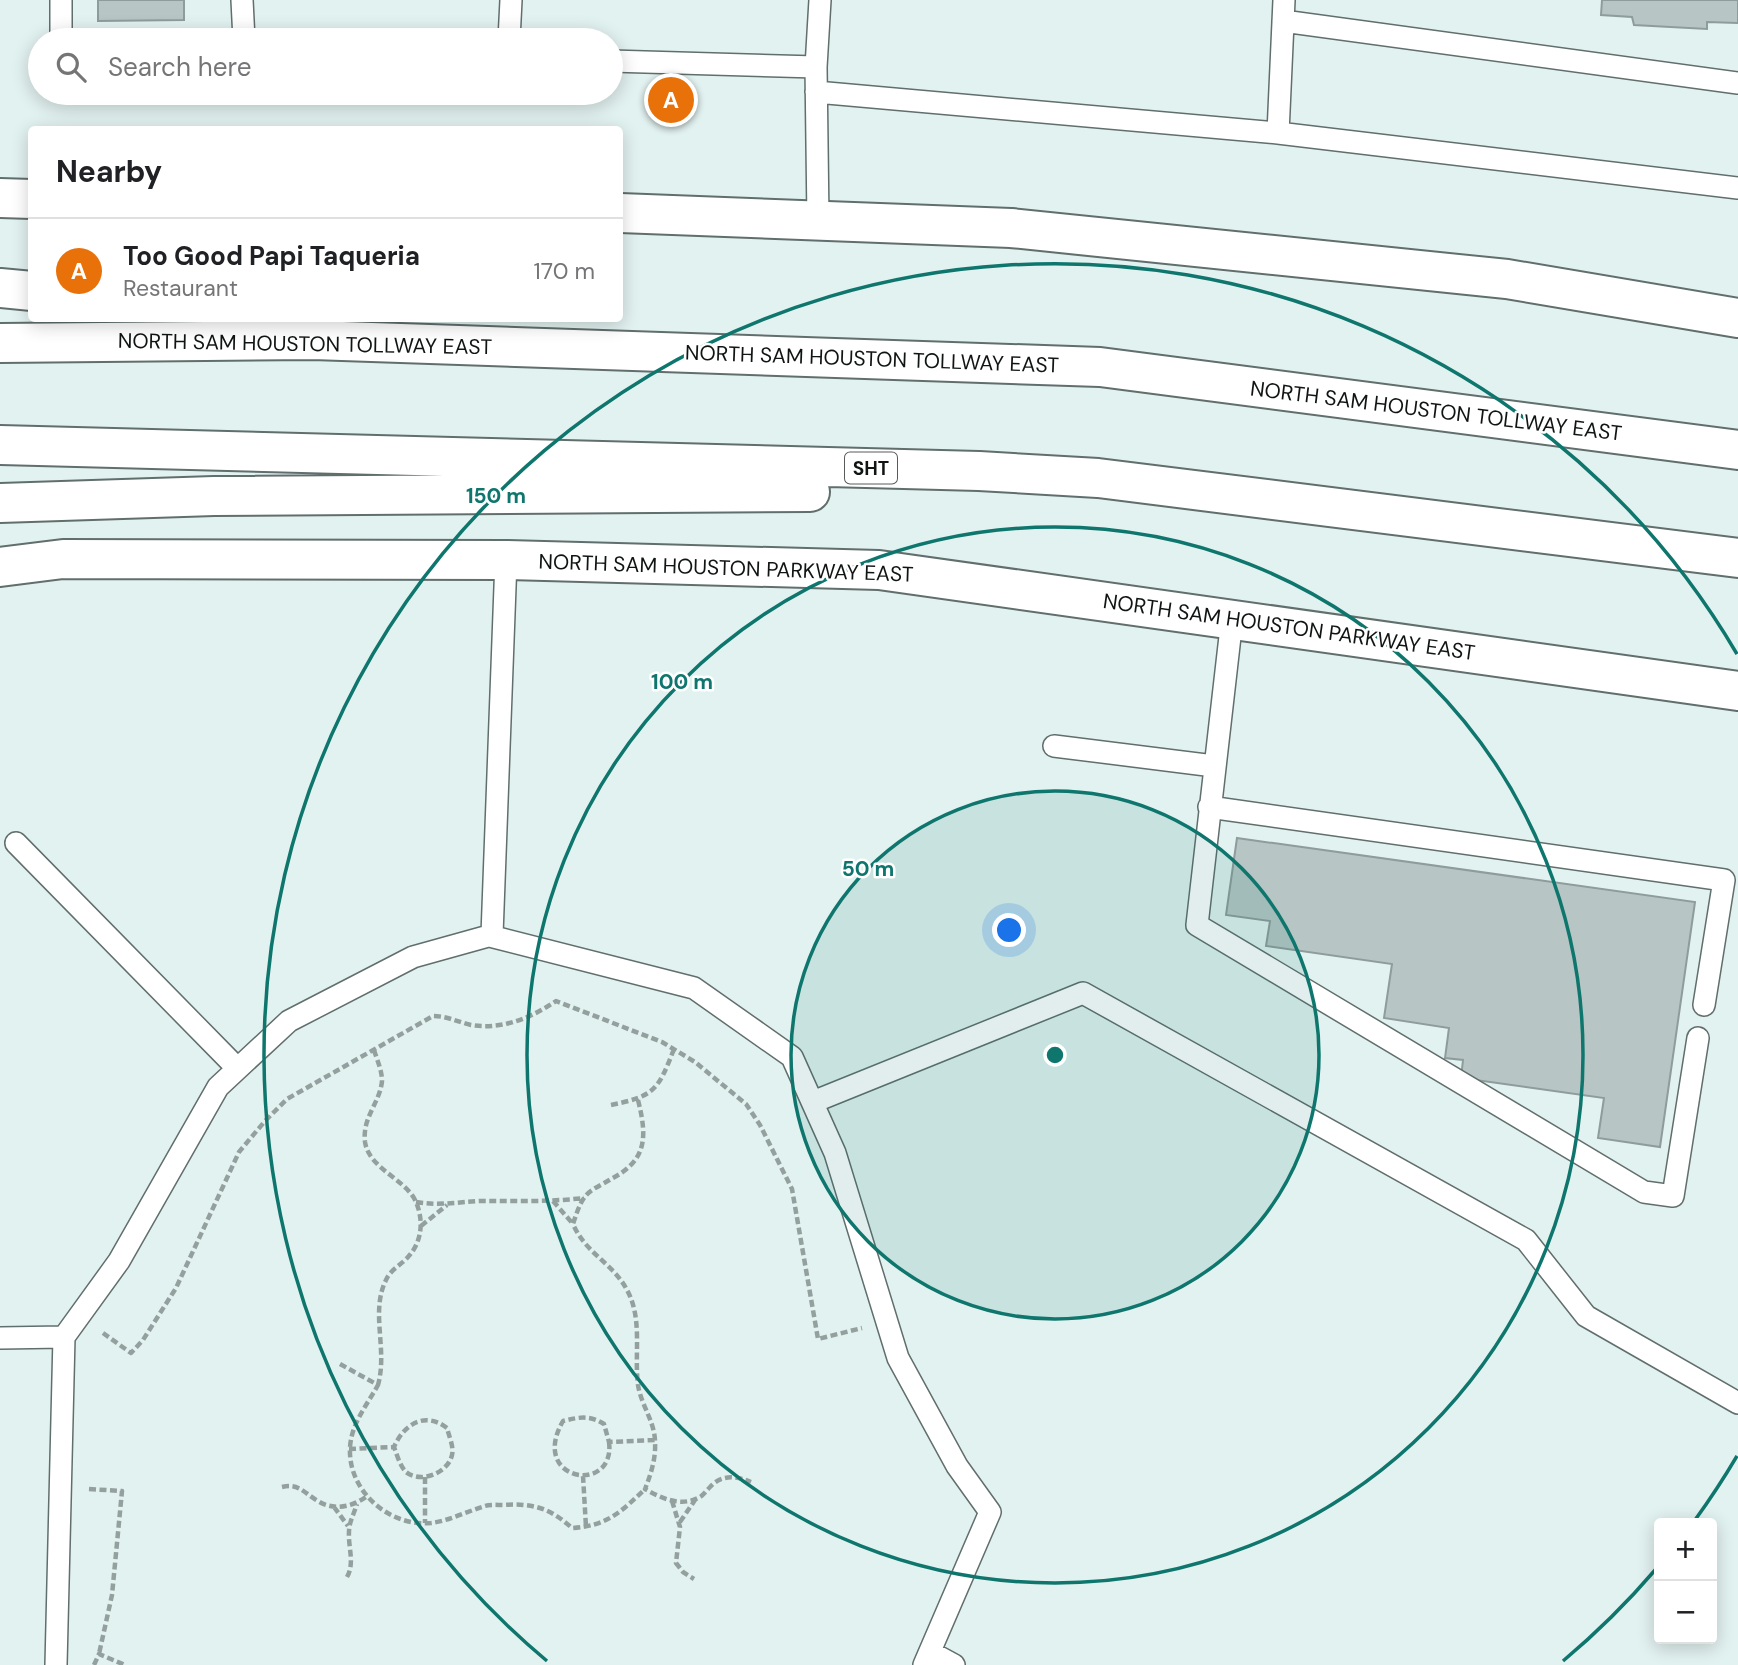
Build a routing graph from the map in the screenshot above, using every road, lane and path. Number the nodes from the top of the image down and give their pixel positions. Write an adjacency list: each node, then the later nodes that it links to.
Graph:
1 (61, 0): 6 (lane)
2 (242, 0): 7 (lane)
3 (511, 0): 8 (lane)
4 (820, 0): 10 (lane)
5 (1283, 11): 11 (lane); 13 (lane)
6 (61, 28)
7 (243, 28)
8 (510, 28)
9 (623, 61): 10 (lane)
10 (816, 67): 12 (lane)
11 (1738, 83)
12 (816, 92): 13 (lane); 16 (lane)
13 (1278, 133): 14 (lane)
14 (1738, 188)
15 (623, 213): 16 (main road)
16 (818, 220): 19 (main road)
17 (0, 288): 18 (main road)
18 (28, 291)
19 (1738, 318)
20 (216, 322): 21 (main road)
21 (313, 341): 22 (main road, NORTH SAM HOUSTON TOLLWAY EAST); 24 (main road, NORTH SAM HOUSTON TOLLWAY EAST)
22 (0, 343)
23 (0, 445): 25 (main road, SHT)
24 (1738, 450)
25 (979, 471): 26 (main road); 27 (main road, SHT)
26 (0, 503)
27 (1738, 558)
28 (506, 560): 29 (main road, NORTH SAM HOUSTON PARKWAY EAST); 30 (main road, NORTH SAM HOUSTON PARKWAY EAST); 36 (lane)
29 (0, 567)
30 (1232, 619): 31 (main road, NORTH SAM HOUSTON PARKWAY EAST); 33 (lane)
31 (1738, 691)
32 (1054, 746): 33 (lane)
33 (1214, 766): 34 (lane)
34 (1209, 807): 37 (lane); 38 (lane)
35 (16, 843): 41 (lane)
36 (490, 936): 41 (lane); 43 (lane)
37 (1704, 1005)
38 (1698, 1038)
39 (674, 1049): 40 (path); 42 (path); 52 (path)
40 (374, 1050): 47 (path); 51 (path)
41 (237, 1068): 51 (lane)
42 (638, 1100): 44 (path); 45 (path)
43 (813, 1102): 52 (lane); 57 (lane)
44 (611, 1105)
45 (584, 1198): 46 (path); 49 (path)
46 (553, 1201): 48 (path); 49 (path)
47 (416, 1202): 48 (path); 50 (path)
48 (448, 1204): 50 (path)
49 (573, 1224): 58 (path)
50 (421, 1226): 56 (path)
51 (79, 1316): 53 (lane)
52 (887, 1322): 80 (lane)
53 (64, 1337): 54 (lane); 65 (lane)
54 (0, 1338)
55 (340, 1364): 56 (path)
56 (377, 1385): 61 (path)
57 (1738, 1403)
58 (656, 1440): 59 (path); 67 (path)
59 (609, 1442): 62 (path); 62 (path)
60 (394, 1447): 61 (path); 63 (path); 63 (path)
61 (349, 1449): 68 (path)
62 (583, 1476): 76 (path)
63 (425, 1477): 74 (path)
64 (751, 1482): 69 (path)
65 (60, 1487): 79 (path); 81 (lane)
66 (282, 1487): 72 (path)
67 (645, 1489): 70 (path); 76 (path)
68 (367, 1496): 71 (path); 74 (path)
69 (695, 1499): 70 (path); 73 (path)
70 (672, 1501): 73 (path)
71 (357, 1504): 72 (path); 75 (path)
72 (334, 1507): 75 (path)
73 (679, 1522): 78 (path)
74 (425, 1523): 76 (path)
75 (349, 1527): 77 (path)
76 (586, 1527)
77 (347, 1577)
78 (694, 1579)
79 (99, 1654): 82 (path); 83 (path)
80 (927, 1658): 84 (lane)
81 (56, 1665)
82 (94, 1665)
83 (125, 1665)
84 (954, 1665)

